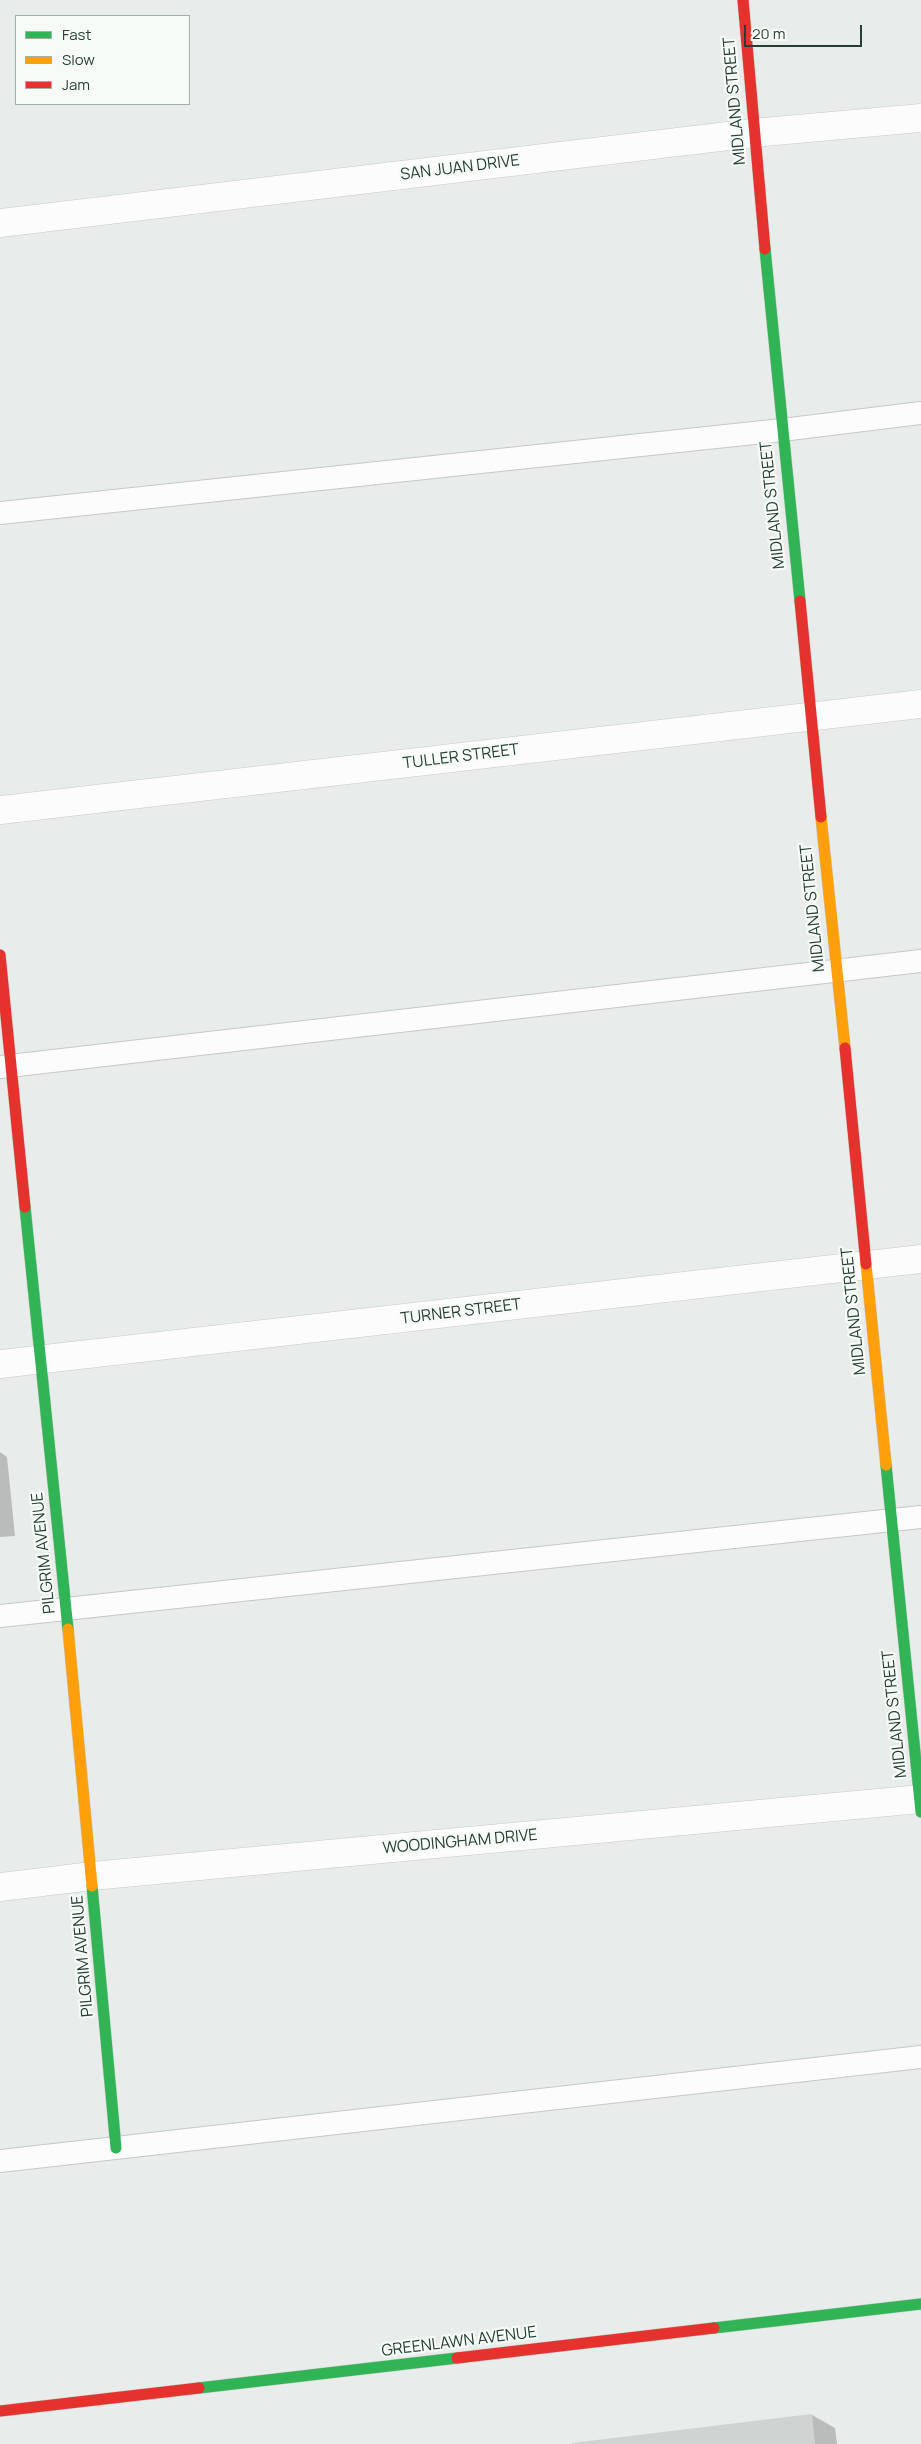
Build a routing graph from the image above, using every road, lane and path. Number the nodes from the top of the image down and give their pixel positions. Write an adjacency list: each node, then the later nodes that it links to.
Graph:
1 (743, 0): 3 (street, MIDLAND STREET)
2 (921, 118): 3 (street, SAN JUAN DRIVE)
3 (753, 133): 4 (street, SAN JUAN DRIVE); 6 (street, MIDLAND STREET)
4 (0, 223)
5 (921, 413): 6 (lane)
6 (782, 430): 7 (lane); 9 (street, MIDLAND STREET)
7 (0, 513)
8 (921, 704): 9 (street, TULLER STREET)
9 (811, 717): 10 (street, TULLER STREET); 13 (street, MIDLAND STREET)
10 (0, 810)
11 (0, 955): 14 (street, PILGRIM AVENUE)
12 (921, 961): 13 (lane)
13 (836, 970): 14 (lane); 16 (street, MIDLAND STREET)
14 (6, 1066): 17 (street, PILGRIM AVENUE)
15 (921, 1259): 16 (street, TURNER STREET)
16 (866, 1266): 17 (street, TURNER STREET); 20 (street, MIDLAND STREET)
17 (41, 1360): 18 (street, TURNER STREET); 21 (street, PILGRIM AVENUE)
18 (0, 1364)
19 (921, 1517): 20 (lane)
20 (891, 1520): 21 (lane); 23 (street, MIDLAND STREET)
21 (66, 1609): 22 (lane); 24 (street, PILGRIM AVENUE)
22 (0, 1616)
23 (921, 1803): 24 (street, WOODINGHAM DRIVE)
24 (92, 1876): 25 (street, WOODINGHAM DRIVE); 27 (street, PILGRIM AVENUE)
25 (0, 1887)
26 (921, 2056): 27 (lane)
27 (116, 2148): 28 (lane)
28 (0, 2162)
29 (921, 2304): 30 (street, GREENLAWN AVENUE)
30 (0, 2411)

